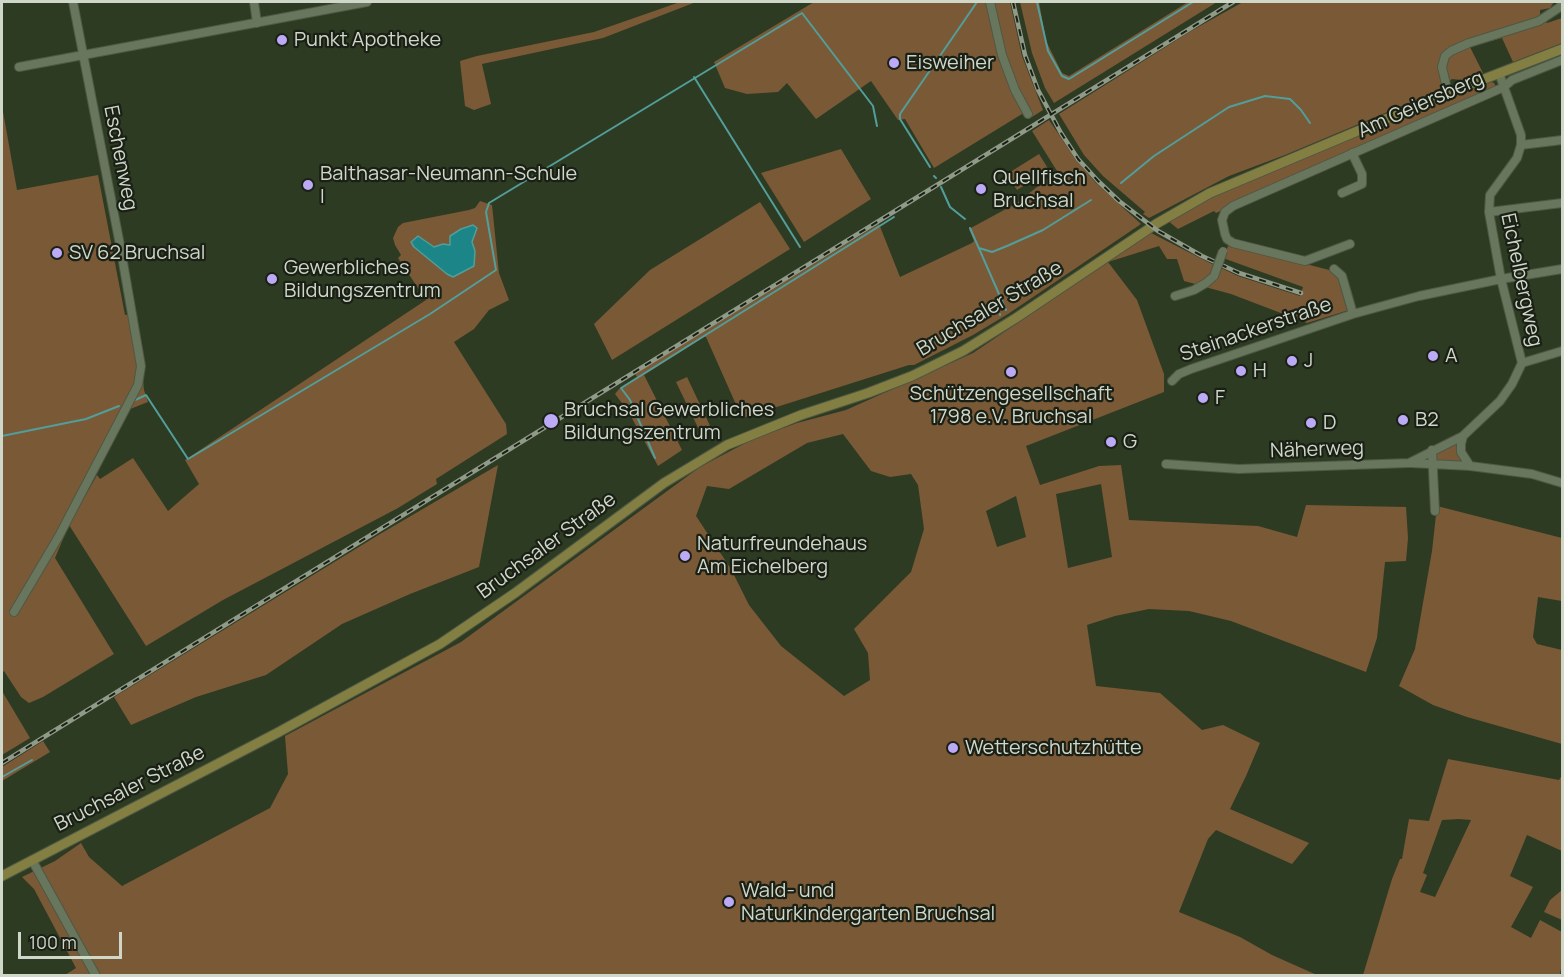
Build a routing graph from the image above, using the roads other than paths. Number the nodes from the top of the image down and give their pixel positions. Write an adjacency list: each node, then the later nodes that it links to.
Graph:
1 (73, 2): 8 (street, Eschenweg)
2 (254, 2): 6 (street)
3 (368, 2): 6 (street)
4 (990, 2): 14 (street)
5 (1562, 2): 13 (street)
6 (258, 23): 8 (street)
7 (1563, 49): 11 (main road, Bruchsaler Straße)
8 (84, 56): 10 (street); 39 (street, Eschenweg)
9 (1563, 60): 12 (street, Am Geiersberg)
10 (19, 67)
11 (1499, 73): 12 (street); 13 (main road, Bruchsaler Straße)
12 (1504, 87): 16 (street); 17 (street, Am Geiersberg)
13 (1448, 93): 40 (main road, Bruchsaler Straße)
14 (1028, 114)
15 (1563, 140): 16 (street)
16 (1521, 145): 20 (street, Eichelbergweg)
17 (1353, 153): 18 (street, Am Geiersberg); 21 (street, Am Geiersberg)
18 (1342, 193)
19 (1563, 203): 20 (street)
20 (1489, 212): 25 (street, Eichelbergweg)
21 (1227, 239): 22 (street); 26 (street, Am Geiersberg, bridge)
22 (1350, 244)
23 (1334, 269): 27 (street, Steinackerstraße)
24 (1563, 269): 25 (street, Steinackerstraße)
25 (1501, 279): 27 (street, Steinackerstraße); 29 (street, Eichelbergweg)
26 (1175, 296)
27 (1353, 314): 30 (street, Steinackerstraße)
28 (1563, 351): 29 (street)
29 (1522, 363): 31 (street, Näherweg)
30 (1172, 381)
31 (1463, 436): 32 (street, Näherweg); 36 (street)
32 (1432, 450): 33 (street); 34 (street, Näherweg)
33 (1433, 462): 34 (street); 36 (street); 38 (street)
34 (1409, 463): 35 (street, Näherweg)
35 (1166, 464)
36 (1470, 466): 37 (street)
37 (1563, 483)
38 (1435, 511)
39 (14, 612)
40 (32, 860): 41 (main road, Bruchsaler Straße); 42 (street)
41 (2, 876)
42 (96, 975)

